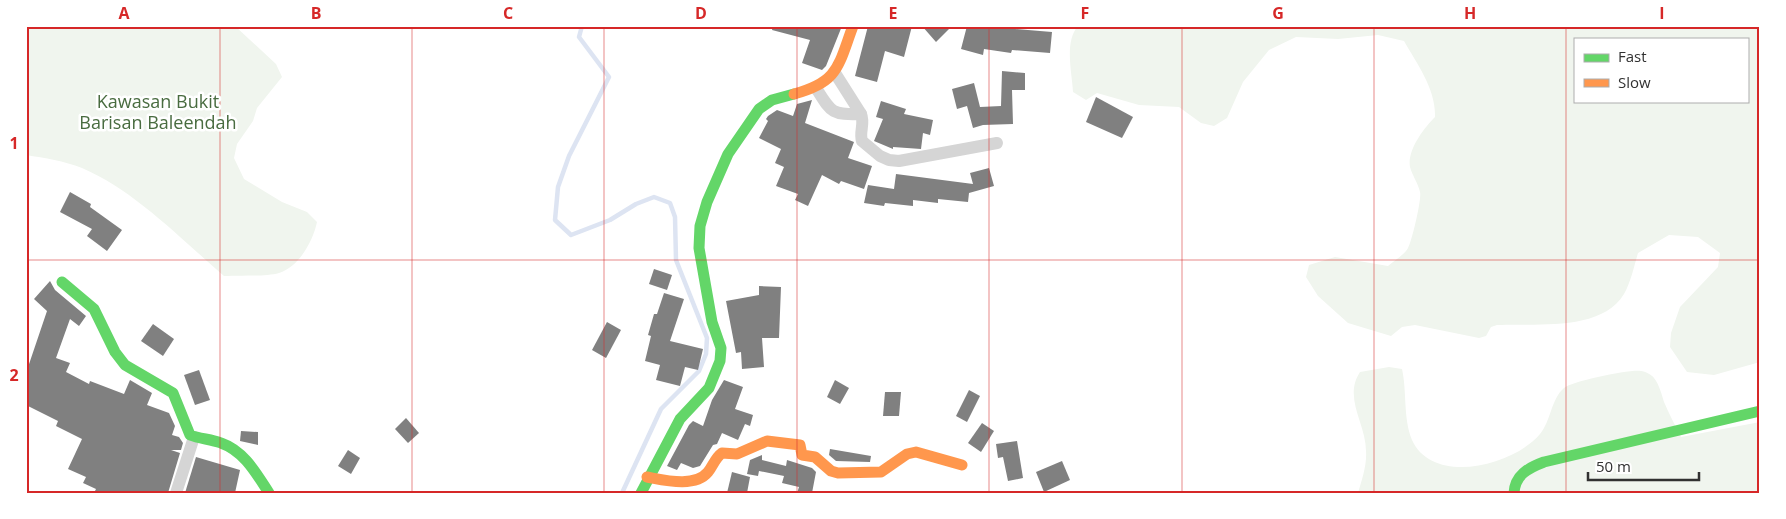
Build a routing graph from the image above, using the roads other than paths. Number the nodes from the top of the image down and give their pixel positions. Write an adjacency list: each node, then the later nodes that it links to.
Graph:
1 (853, 26): 2 (street)
2 (835, 73): 3 (street); 4 (street)
3 (816, 88): 4 (street); 10 (street)
4 (861, 114): 5 (street)
5 (997, 143)
6 (62, 282): 8 (street)
7 (1760, 411): 14 (street)
8 (194, 436): 11 (street); 12 (street)
9 (962, 465): 10 (street)
10 (647, 477): 13 (street)
11 (176, 493)
12 (270, 493)
13 (641, 493)
14 (1514, 493)

